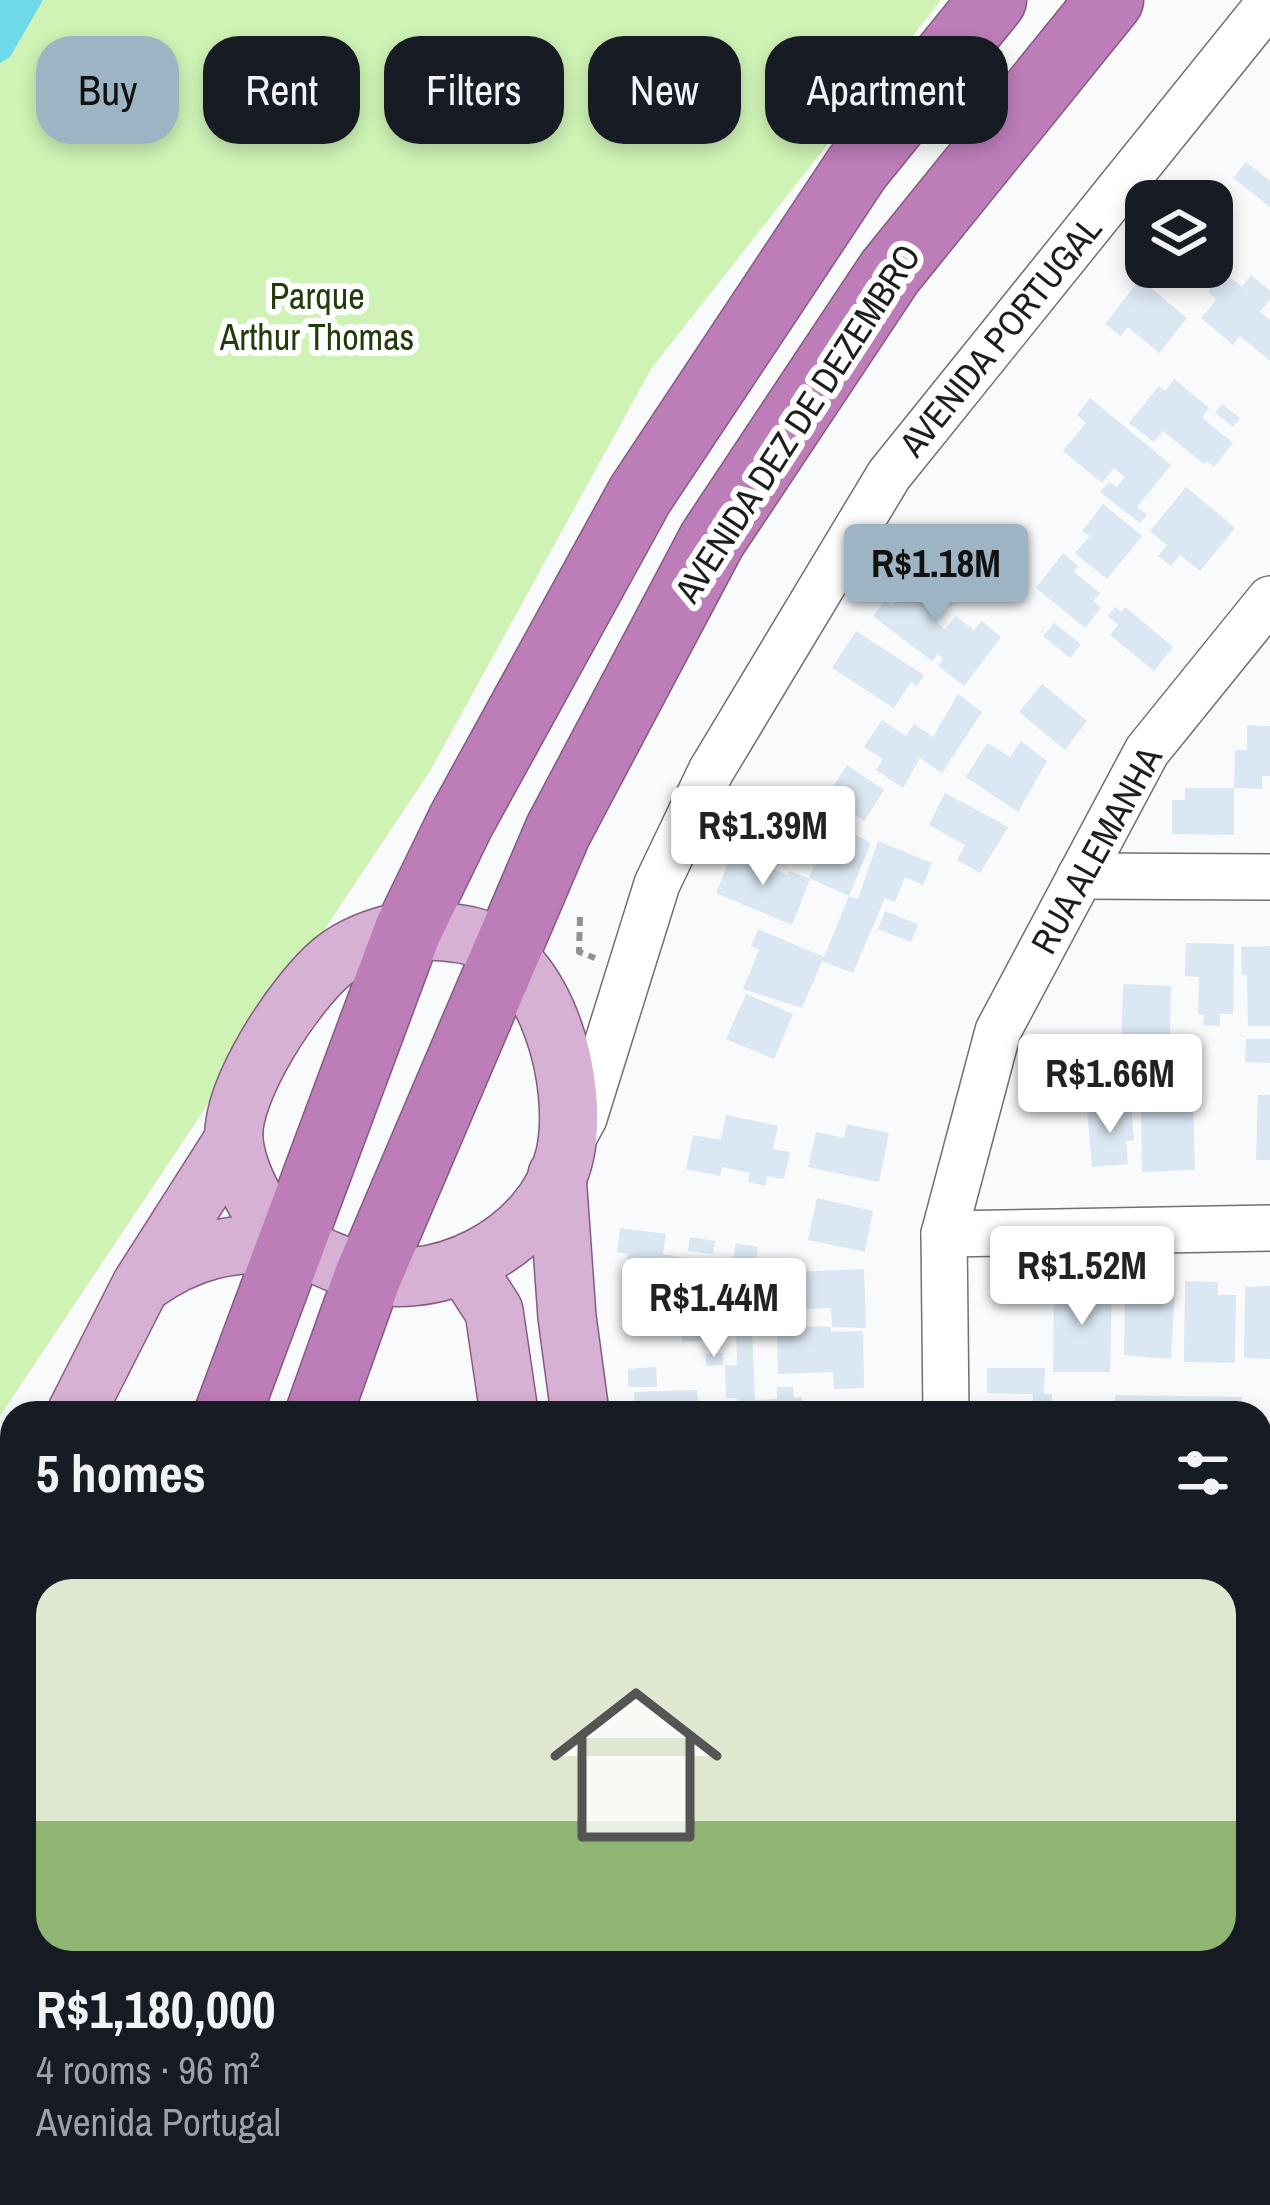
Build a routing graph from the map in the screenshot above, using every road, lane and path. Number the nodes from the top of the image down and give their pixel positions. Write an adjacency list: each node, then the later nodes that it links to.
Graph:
1 (993, 0): 8 (highway)
2 (1110, 0): 9 (highway, AVENIDA DEZ DE DEZEMBRO)
3 (1270, 2): 12 (street, AVENIDA PORTUGAL)
4 (1270, 599): 5 (street, RUA ALEMANHA)
5 (1080, 876): 6 (street); 14 (street, RUA ALEMANHA)
6 (1270, 877)
7 (586, 897): 10 (path)
8 (408, 930): 9 (main road); 11 (main road); 15 (highway)
9 (504, 953): 12 (main road); 17 (highway, AVENIDA DEZ DE DEZEMBRO)
10 (599, 960)
11 (234, 1138): 15 (main road); 18 (main road)
12 (561, 1164): 16 (main road); 23 (main road, AVENIDA PORTUGAL)
13 (1270, 1228): 14 (street)
14 (944, 1234): 24 (street, RUA ALEMANHA)
15 (289, 1243): 17 (main road); 18 (main road); 20 (highway)
16 (465, 1266): 17 (main road); 22 (main road)
17 (368, 1276): 21 (highway, AVENIDA DEZ DE DEZEMBRO)
18 (141, 1286): 19 (main road)
19 (82, 1401)
20 (232, 1401)
21 (323, 1401)
22 (506, 1401)
23 (578, 1401)
24 (946, 1401)

